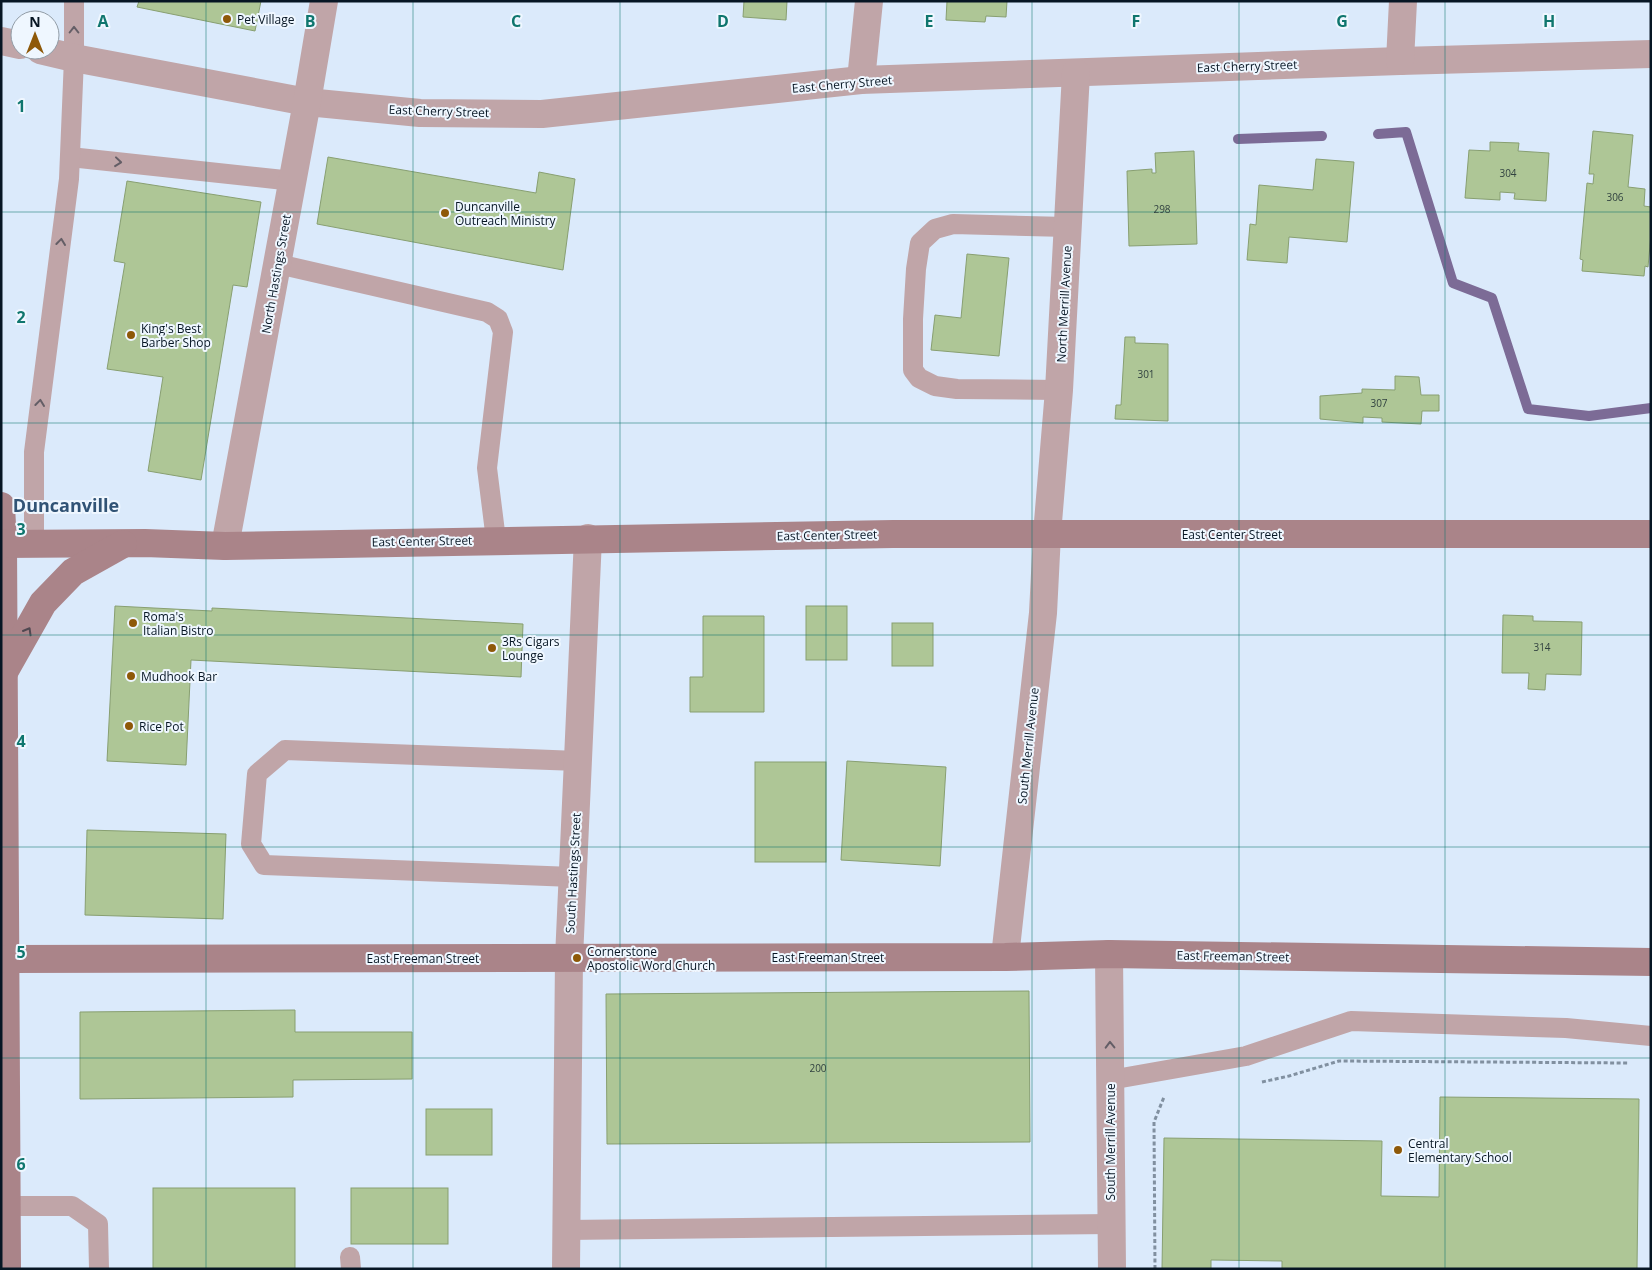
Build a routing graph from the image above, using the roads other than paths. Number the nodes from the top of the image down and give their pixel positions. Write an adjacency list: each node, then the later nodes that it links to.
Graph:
1 (74, 1): 7 (lane, one-way to 1)
2 (324, 1): 11 (street, North Hastings Street)
3 (869, 1): 10 (street)
4 (1403, 1): 8 (street)
5 (1651, 54): 8 (street, East Cherry Street)
6 (60, 55): 7 (street, East Cherry Street)
7 (74, 58): 11 (street, East Cherry Street); 12 (lane)
8 (1400, 61): 9 (street, East Cherry Street)
9 (1076, 73): 10 (street, East Cherry Street); 14 (street, North Merrill Avenue)
10 (861, 80): 11 (street, East Cherry Street)
11 (307, 102): 13 (street, North Hastings Street)
12 (70, 157): 13 (lane, one-way to 13); 23 (lane, one-way to 12)
13 (293, 181): 15 (street, North Hastings Street)
14 (1067, 227): 16 (street, North Merrill Avenue); 16 (lane)
15 (278, 264): 21 (lane); 25 (street, North Hastings Street)
16 (1059, 390): 18 (street, North Merrill Avenue)
17 (1, 506): 22 (street)
18 (1047, 534): 19 (street, East Center Street); 20 (street, East Center Street); 30 (street, South Merrill Avenue)
19 (1651, 534)
20 (588, 538): 21 (street, East Center Street); 27 (street, South Hastings Street)
21 (496, 540): 25 (street, East Center Street)
22 (2, 544): 23 (street, East Center Street); 26 (street)
23 (34, 544): 24 (street, East Center Street)
24 (124, 544): 25 (street, East Center Street); 26 (street, one-way to 24)
25 (225, 546)
26 (3, 673): 32 (street)
27 (578, 761): 28 (street, South Hastings Street); 28 (lane)
28 (573, 877): 31 (street, South Hastings Street)
29 (1109, 954): 30 (street, East Freeman Street); 33 (street, East Freeman Street); 35 (street, South Merrill Avenue, one-way to 29)
30 (1005, 957): 31 (street, East Freeman Street)
31 (569, 958): 32 (street, East Freeman Street); 39 (street, South Hastings Street)
32 (5, 959): 36 (street)
33 (1651, 962)
34 (1651, 1036): 35 (lane)
35 (1110, 1080): 38 (street, South Merrill Avenue)
36 (3, 1094): 37 (street)
37 (6, 1206): 40 (street); 41 (lane)
38 (1111, 1224): 39 (lane); 43 (street, South Merrill Avenue)
39 (566, 1230): 42 (street, South Hastings Street)
40 (7, 1269)
41 (98, 1269)
42 (566, 1269)
43 (1112, 1269)

